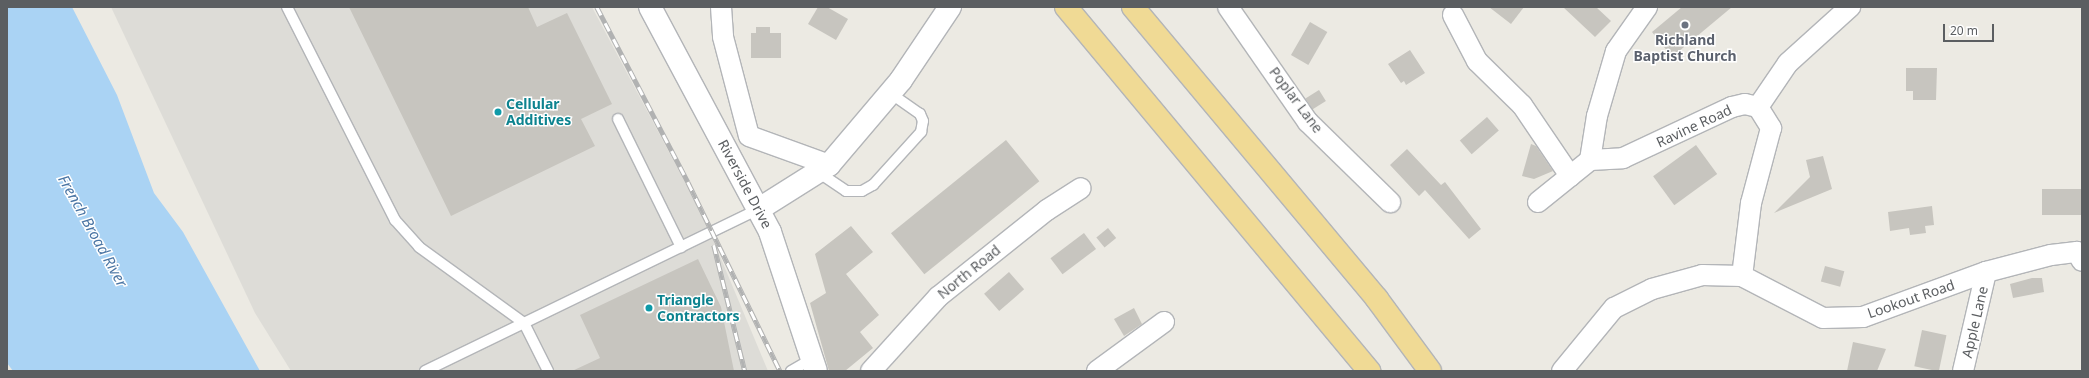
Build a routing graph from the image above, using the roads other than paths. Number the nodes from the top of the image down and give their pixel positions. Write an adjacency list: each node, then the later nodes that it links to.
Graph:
1 (287, 7): 26 (lane)
2 (650, 7): 20 (main road, Riverside Drive)
3 (721, 7): 15 (street)
4 (950, 7): 11 (main road)
5 (1066, 7): 33 (highway)
6 (1132, 7): 34 (highway)
7 (1228, 7): 18 (street, Poplar Lane)
8 (1647, 7): 14 (street)
9 (1850, 7): 12 (street)
10 (1453, 15): 16 (street)
11 (890, 93): 15 (main road); 15 (lane)
12 (1758, 107): 14 (street, Ravine Road); 24 (street)
13 (618, 119): 21 (lane)
14 (1590, 160): 16 (street)
15 (823, 168): 20 (main road)
16 (1570, 176): 19 (street)
17 (1081, 188): 31 (street, North Road)
18 (1390, 202)
19 (1538, 202)
20 (759, 209): 21 (lane); 27 (main road, Riverside Drive)
21 (681, 247): 26 (lane)
22 (2082, 261): 23 (street, Lookout Road)
23 (1986, 272): 24 (street, Lookout Road); 36 (street, Apple Lane)
24 (1742, 276): 35 (street, Lookout Road)
25 (1164, 322): 32 (street)
26 (524, 323): 28 (lane); 29 (lane)
27 (814, 365): 30 (lane)
28 (424, 371)
29 (548, 371)
30 (791, 371)
31 (871, 371)
32 (1097, 371)
33 (1369, 371)
34 (1430, 371)
35 (1562, 371)
36 (1963, 371)

